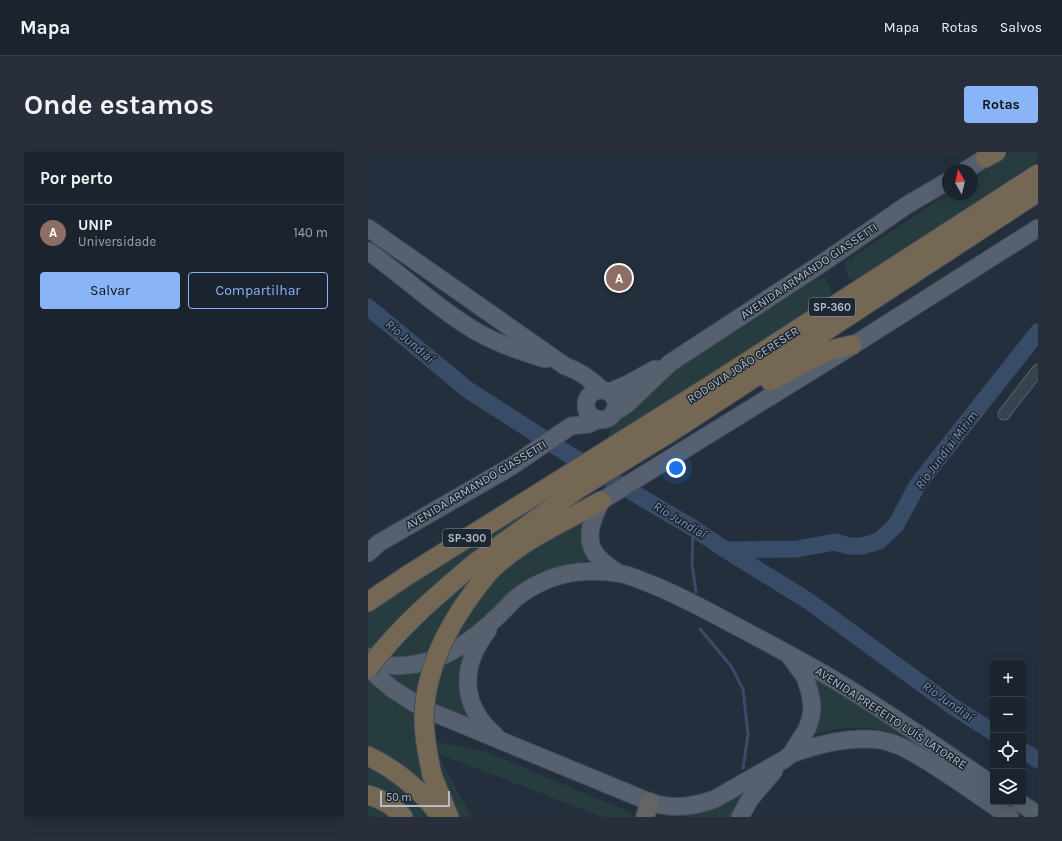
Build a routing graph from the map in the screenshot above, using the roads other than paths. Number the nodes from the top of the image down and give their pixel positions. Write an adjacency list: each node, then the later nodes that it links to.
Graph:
1 (991, 154): 2 (main road)
2 (975, 164)
3 (1037, 179): 19 (highway, RODOVIA JOÃO CERESER / SP-360); 20 (highway, RODOVIA JOÃO CERESER / SP-360)
4 (942, 185): 11 (main road, AVENIDA ARMANDO GIASSETTI)
5 (368, 228): 8 (main road)
6 (1038, 228): 10 (main road)
7 (368, 251): 9 (main road)
8 (482, 307): 9 (main road); 12 (main road)
9 (469, 328): 12 (main road)
10 (852, 345): 19 (highway); 22 (main road)
11 (670, 363): 14 (main road, AVENIDA ARMANDO GIASSETTI); 17 (main road, AVENIDA ARMANDO GIASSETTI)
12 (564, 366): 14 (main road); 15 (main road)
13 (1038, 370): 16 (street)
14 (605, 391): 15 (main road); 17 (main road)
15 (587, 401): 17 (main road); 18 (main road, AVENIDA ARMANDO GIASSETTI)
16 (1004, 414)
17 (606, 416): 18 (main road, AVENIDA ARMANDO GIASSETTI)
18 (570, 427): 23 (main road, AVENIDA ARMANDO GIASSETTI)
19 (674, 430): 20 (highway, RODOVIA JOÃO CERESER / SP-360)
20 (631, 447): 21 (highway, RODOVIA JOÃO CERESER / SP-360)
21 (573, 482): 24 (highway, SP-300); 26 (highway, SP-300)
22 (601, 501): 24 (highway); 25 (main road)
23 (372, 547)
24 (482, 567): 30 (highway, SP-300, bridge); 41 (highway, bridge)
25 (618, 573): 27 (main road); 28 (main road, AVENIDA PREFEITO LUÍS LATORRE)
26 (368, 602)
27 (497, 617): 29 (main road); 31 (main road)
28 (788, 653): 33 (main road); 34 (main road, AVENIDA PREFEITO LUÍS LATORRE)
29 (368, 657)
30 (368, 669): 31 (main road)
31 (503, 741): 37 (main road)
32 (368, 756): 40 (highway)
33 (788, 757): 37 (main road, AVENIDA PREFEITO LUÍS LATORRE); 43 (main road); 44 (main road, AVENIDA PREFEITO LUÍS LATORRE)
34 (990, 783)
35 (368, 794): 39 (highway)
36 (1023, 805): 38 (main road)
37 (652, 808): 42 (main road)
38 (1038, 815)
39 (403, 817)
40 (441, 817)
41 (449, 817)
42 (676, 817)
43 (740, 817)
44 (1010, 817)

